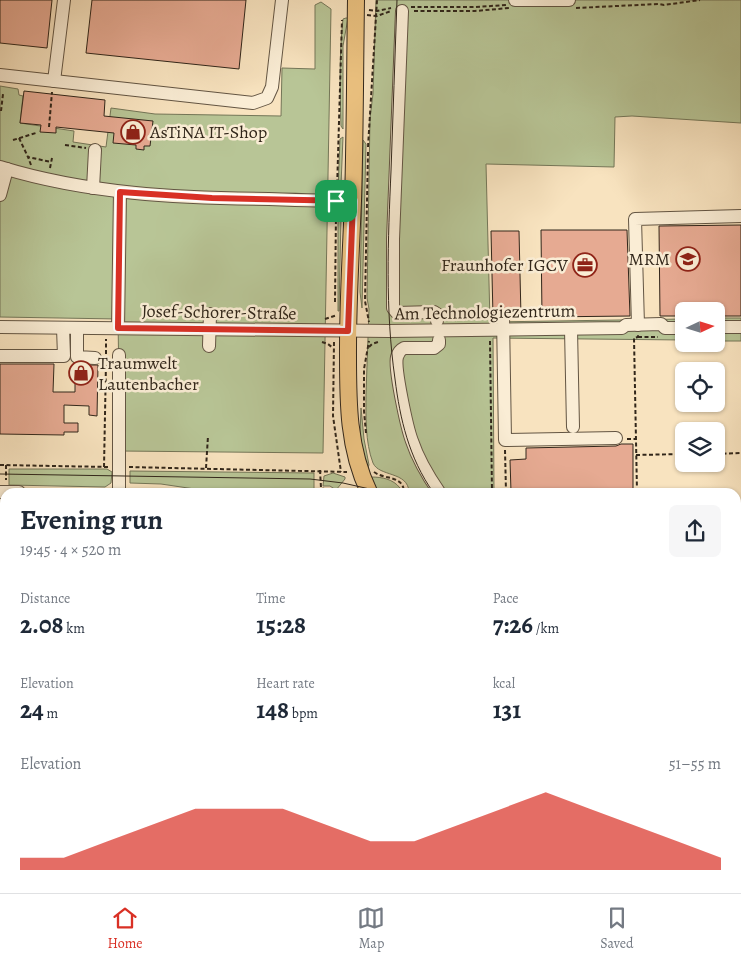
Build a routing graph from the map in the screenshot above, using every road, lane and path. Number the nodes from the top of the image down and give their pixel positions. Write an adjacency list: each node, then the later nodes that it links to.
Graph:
1 (64, 0): 11 (street)
2 (282, 0): 11 (street)
3 (356, 0): 30 (main road)
4 (377, 0): 8 (path)
5 (569, 0): 6 (street)
6 (511, 2): 7 (path)
7 (402, 8): 8 (path); 35 (street)
8 (377, 11): 49 (path)
9 (342, 15): 30 (path)
10 (0, 74): 11 (street)
11 (54, 81): 14 (path)
12 (4, 94): 13 (path)
13 (0, 111)
14 (48, 126)
15 (36, 132): 16 (path)
16 (19, 138): 17 (path); 21 (path)
17 (13, 140)
18 (65, 145): 19 (path)
19 (75, 145)
20 (95, 150): 27 (street)
21 (28, 157): 23 (path); 25 (path)
22 (52, 158): 23 (path)
23 (51, 162): 26 (path)
24 (4, 168): 27 (street); 29 (street)
25 (32, 169)
26 (50, 172)
27 (92, 188): 28 (street)
28 (120, 192): 30 (street); 42 (street)
29 (0, 195)
30 (345, 201): 32 (path); 48 (main road)
31 (741, 216): 47 (street)
32 (335, 305)
33 (210, 314): 44 (street)
34 (335, 315): 48 (path)
35 (437, 321)
36 (503, 323): 45 (street, Am Technologiezentrum); 46 (street, Am Technologiezentrum); 59 (street)
37 (0, 327): 40 (street, Josef-Schorer-Straße)
38 (725, 327): 39 (street)
39 (741, 327)
40 (63, 328): 41 (street, Josef-Schorer-Straße); 53 (street)
41 (77, 328): 42 (street, Josef-Schorer-Straße); 54 (street)
42 (118, 328): 44 (street, Josef-Schorer-Straße)
43 (675, 328): 47 (street, Am Technologiezentrum)
44 (210, 329): 48 (street, Josef-Schorer-Straße); 51 (street)
45 (488, 329): 49 (street, Am Technologiezentrum); 76 (path)
46 (571, 329): 47 (street, Am Technologiezentrum); 55 (street)
47 (638, 329): 63 (path)
48 (341, 331): 49 (street, Am Technologiezentrum); 68 (path); 73 (main road)
49 (369, 331): 56 (path)
50 (439, 340): 75 (street)
51 (209, 346)
52 (118, 355): 66 (street)
53 (0, 356)
54 (95, 358)
55 (573, 427)
56 (366, 435)
57 (208, 436): 67 (path)
58 (616, 438): 59 (street)
59 (505, 440): 77 (path)
60 (741, 453): 62 (path)
61 (675, 454): 63 (path)
62 (725, 454)
63 (636, 455): 78 (path)
64 (0, 465): 65 (path)
65 (6, 465): 66 (path); 70 (path)
66 (120, 467): 67 (path); 71 (street)
67 (206, 468): 68 (path)
68 (320, 470): 72 (path)
69 (374, 471): 74 (path)
70 (6, 480)
71 (119, 488)
72 (321, 488)
73 (367, 488)
74 (403, 488)
75 (436, 488)
76 (492, 488)
77 (506, 488)
78 (636, 488)

